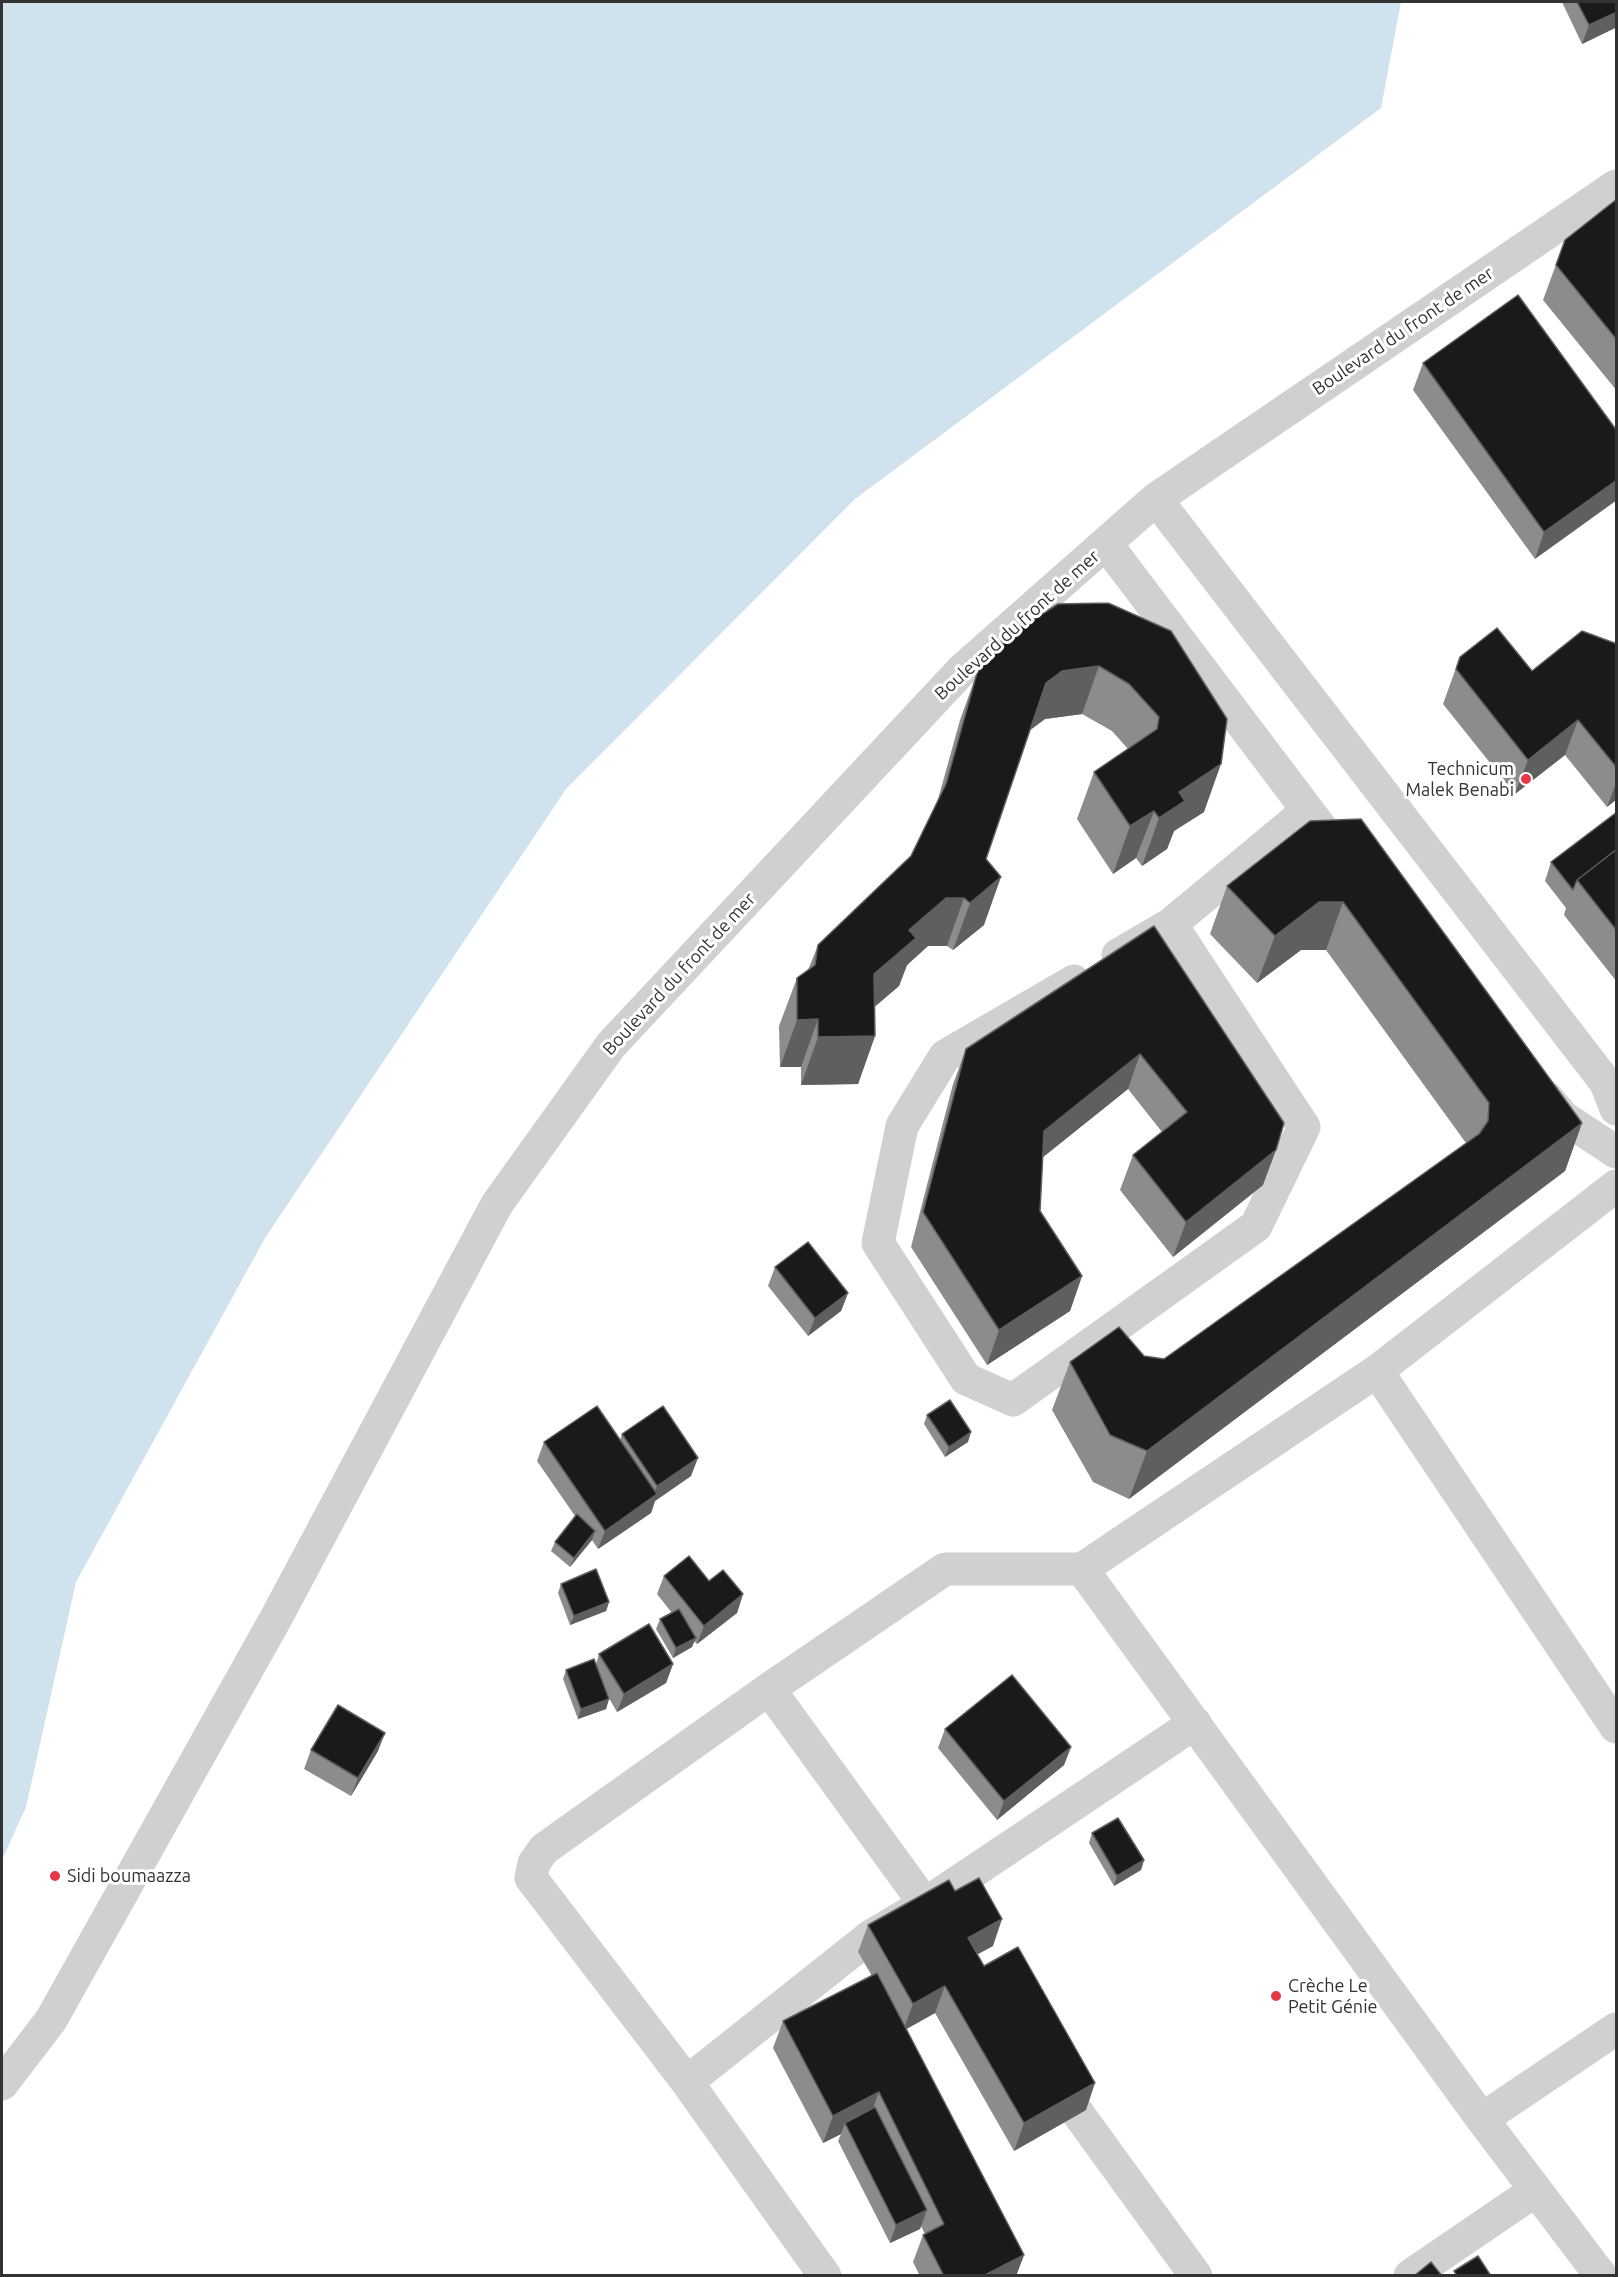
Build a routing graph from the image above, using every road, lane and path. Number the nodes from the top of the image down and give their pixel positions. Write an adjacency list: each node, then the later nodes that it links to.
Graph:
1 (1617, 186): 2 (street, Boulevard du front de mer)
2 (1156, 499): 3 (street, Boulevard du front de mer); 8 (street)
3 (1107, 545): 4 (street); 21 (street, Boulevard du front de mer)
4 (1307, 811): 5 (street); 6 (street)
5 (1337, 847)
6 (1171, 924): 6 (street)
7 (1526, 1072): 9 (street)
8 (1617, 1109)
9 (1617, 1152)
10 (1617, 1185): 11 (street)
11 (1377, 1371): 12 (street); 15 (street)
12 (1082, 1569): 13 (street); 14 (street)
13 (769, 1689): 16 (street); 20 (street)
14 (1195, 1723): 16 (street); 22 (street)
15 (1617, 1727)
16 (925, 1904): 17 (street); 20 (street)
17 (967, 1961)
18 (1617, 2029): 22 (street)
19 (1036, 2056): 25 (street)
20 (687, 2082): 24 (street)
21 (2, 2084)
22 (1482, 2119): 23 (street)
23 (1536, 2190): 26 (street); 27 (street)
24 (825, 2276)
25 (1196, 2276)
26 (1410, 2276)
27 (1601, 2276)

